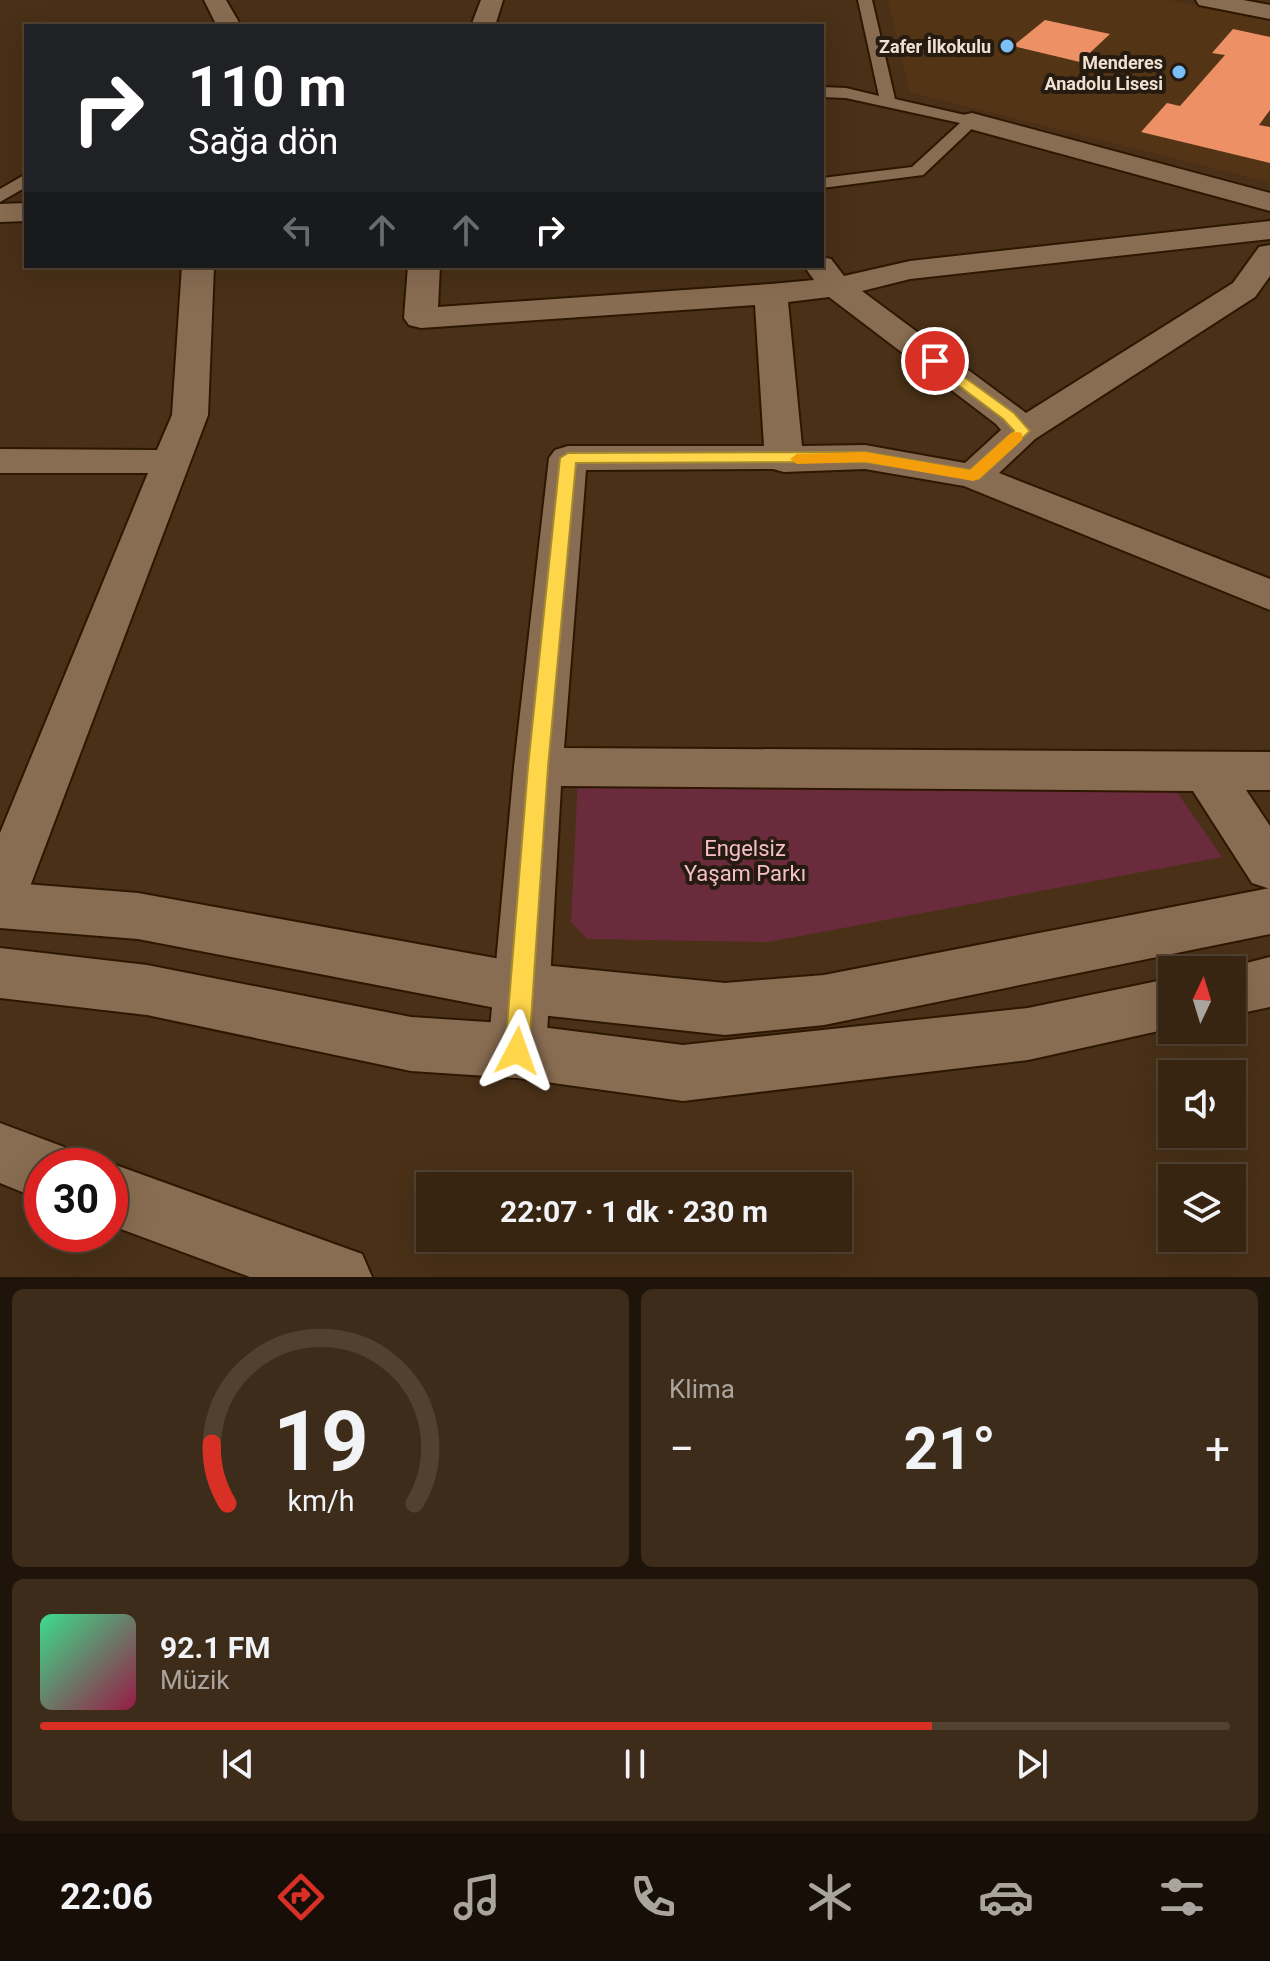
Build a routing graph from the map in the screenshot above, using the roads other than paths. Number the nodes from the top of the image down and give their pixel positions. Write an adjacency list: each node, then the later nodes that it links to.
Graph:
1 (215, 0): 6 (street)
2 (492, 0): 7 (street)
3 (865, 0): 9 (lane)
4 (1207, 0): 5 (street)
5 (1270, 12)
6 (228, 24)
7 (484, 24)
8 (824, 92): 9 (lane)
9 (888, 102): 10 (lane)
10 (972, 121): 12 (lane); 13 (street)
11 (24, 182): 14 (lane)
12 (824, 183)
13 (1270, 202)
14 (7, 211)
15 (1270, 230): 19 (street)
16 (1270, 254): 21 (street)
17 (198, 268): 24 (street)
18 (424, 268): 20 (street)
19 (828, 276): 20 (street); 21 (street)
20 (771, 294): 22 (street)
21 (1022, 431): 25 (street)
22 (784, 460): 25 (street); 27 (street)
23 (0, 461): 24 (street)
24 (174, 462): 31 (street)
25 (973, 476): 26 (street)
26 (1270, 595)
27 (538, 767): 29 (street); 37 (street)
28 (1270, 771): 29 (street)
29 (1207, 772): 30 (street)
30 (1270, 868)
31 (0, 897)
32 (0, 905): 37 (street)
33 (1270, 911): 37 (street)
34 (0, 973): 39 (street)
35 (1270, 982): 36 (street)
36 (1246, 987)
37 (522, 988): 39 (street)
38 (1158, 1006): 39 (street)
39 (517, 1051)
40 (0, 1153): 41 (street)
41 (24, 1162)
42 (128, 1201): 43 (street)
43 (339, 1277)

